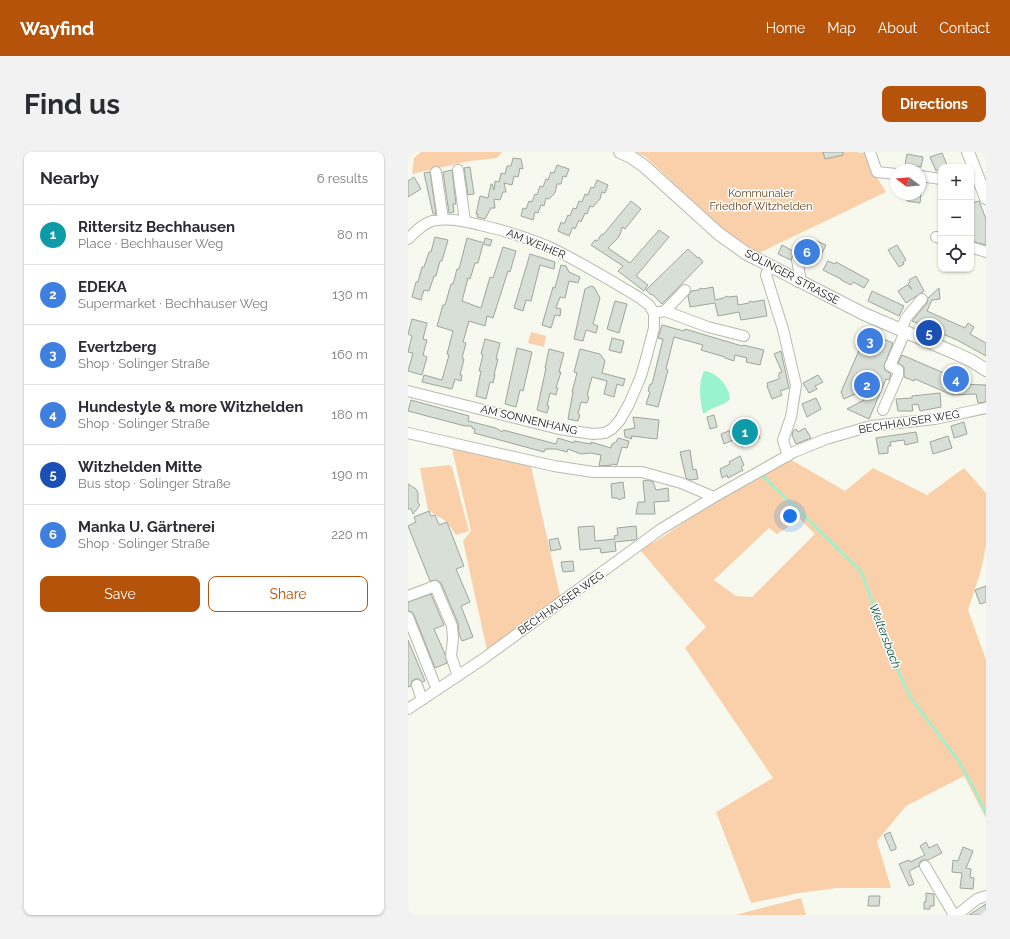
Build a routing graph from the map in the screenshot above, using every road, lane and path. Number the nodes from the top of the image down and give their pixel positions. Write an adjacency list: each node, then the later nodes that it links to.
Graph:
1 (620, 152): 17 (main road, SOLINGER STRASSE)
2 (870, 152): 6 (street)
3 (968, 152): 9 (main road)
4 (458, 170): 12 (street)
5 (436, 172): 11 (street)
6 (890, 173)
7 (926, 177): 8 (street)
8 (938, 179)
9 (976, 184): 10 (main road)
10 (986, 198)
11 (443, 219): 12 (street, AM WEIHER); 13 (street, AM WEIHER)
12 (465, 221): 22 (street, AM WEIHER)
13 (408, 239)
14 (974, 248): 15 (street)
15 (986, 252)
16 (798, 260): 18 (street)
17 (770, 266): 18 (main road, SOLINGER STRASSE); 30 (street)
18 (798, 282): 23 (main road, SOLINGER STRASSE)
19 (685, 290): 21 (street)
20 (922, 299): 23 (street)
21 (665, 311): 22 (street); 24 (street)
22 (654, 313): 26 (street, AM SONNENHANG)
23 (903, 331): 25 (main road, SOLINGER STRASSE); 28 (street)
24 (744, 336)
25 (986, 370)
26 (408, 390)
27 (986, 408): 30 (street, BECHHAUSER WEG)
28 (883, 410)
29 (408, 432): 31 (street)
30 (788, 456): 31 (street, BECHHAUSER WEG)
31 (714, 497): 34 (street, BECHHAUSER WEG)
32 (408, 596): 34 (street)
33 (408, 617): 36 (street)
34 (458, 676): 36 (street, BECHHAUSER WEG)
35 (417, 685): 37 (street)
36 (437, 690): 37 (street, BECHHAUSER WEG)
37 (422, 700): 38 (street, BECHHAUSER WEG)
38 (408, 709)
39 (925, 866): 41 (street)
40 (986, 896): 41 (street)
41 (954, 915)

